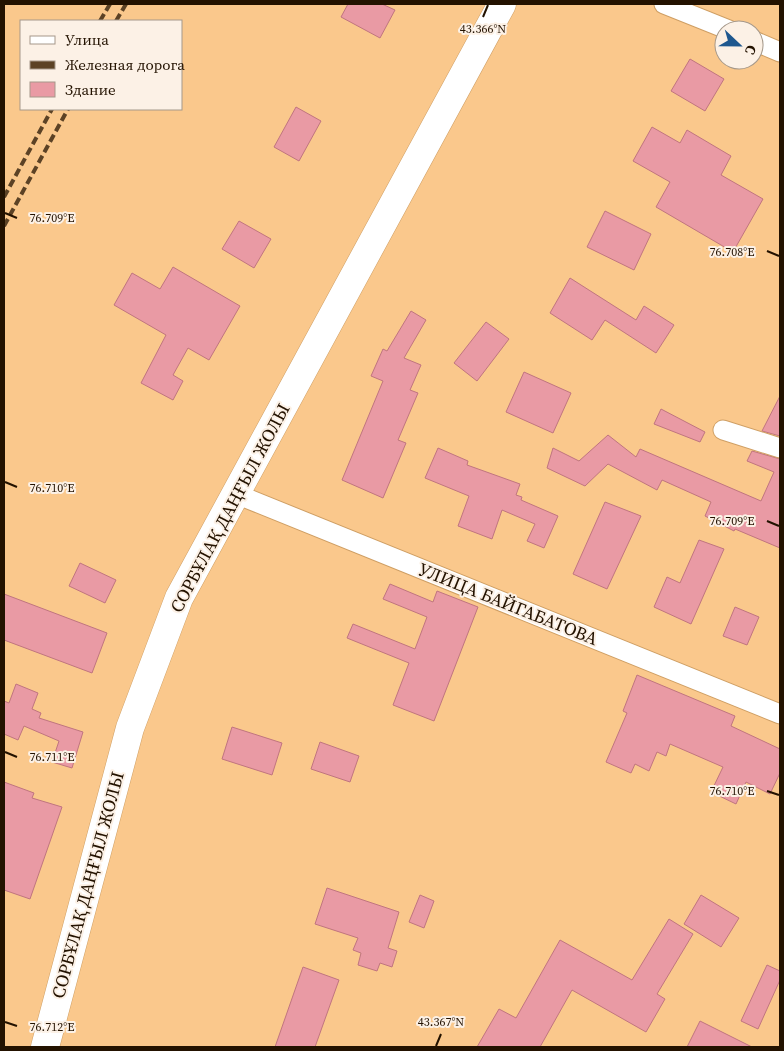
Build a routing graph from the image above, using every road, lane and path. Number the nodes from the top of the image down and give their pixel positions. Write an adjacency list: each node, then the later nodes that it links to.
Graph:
1 (502, 4): 8 (main road, СОРБҰЛАҚ ДАҢҒЫЛ ЖОЛЫ)
2 (664, 4): 3 (street)
3 (714, 24)
4 (764, 45): 5 (street)
5 (780, 52)
6 (724, 430): 7 (street)
7 (780, 448)
8 (236, 494): 9 (street, УЛИЦА БАЙГАБАТОВА); 10 (main road, СОРБҰЛАҚ ДАҢҒЫЛ ЖОЛЫ)
9 (780, 714)
10 (45, 1047)

